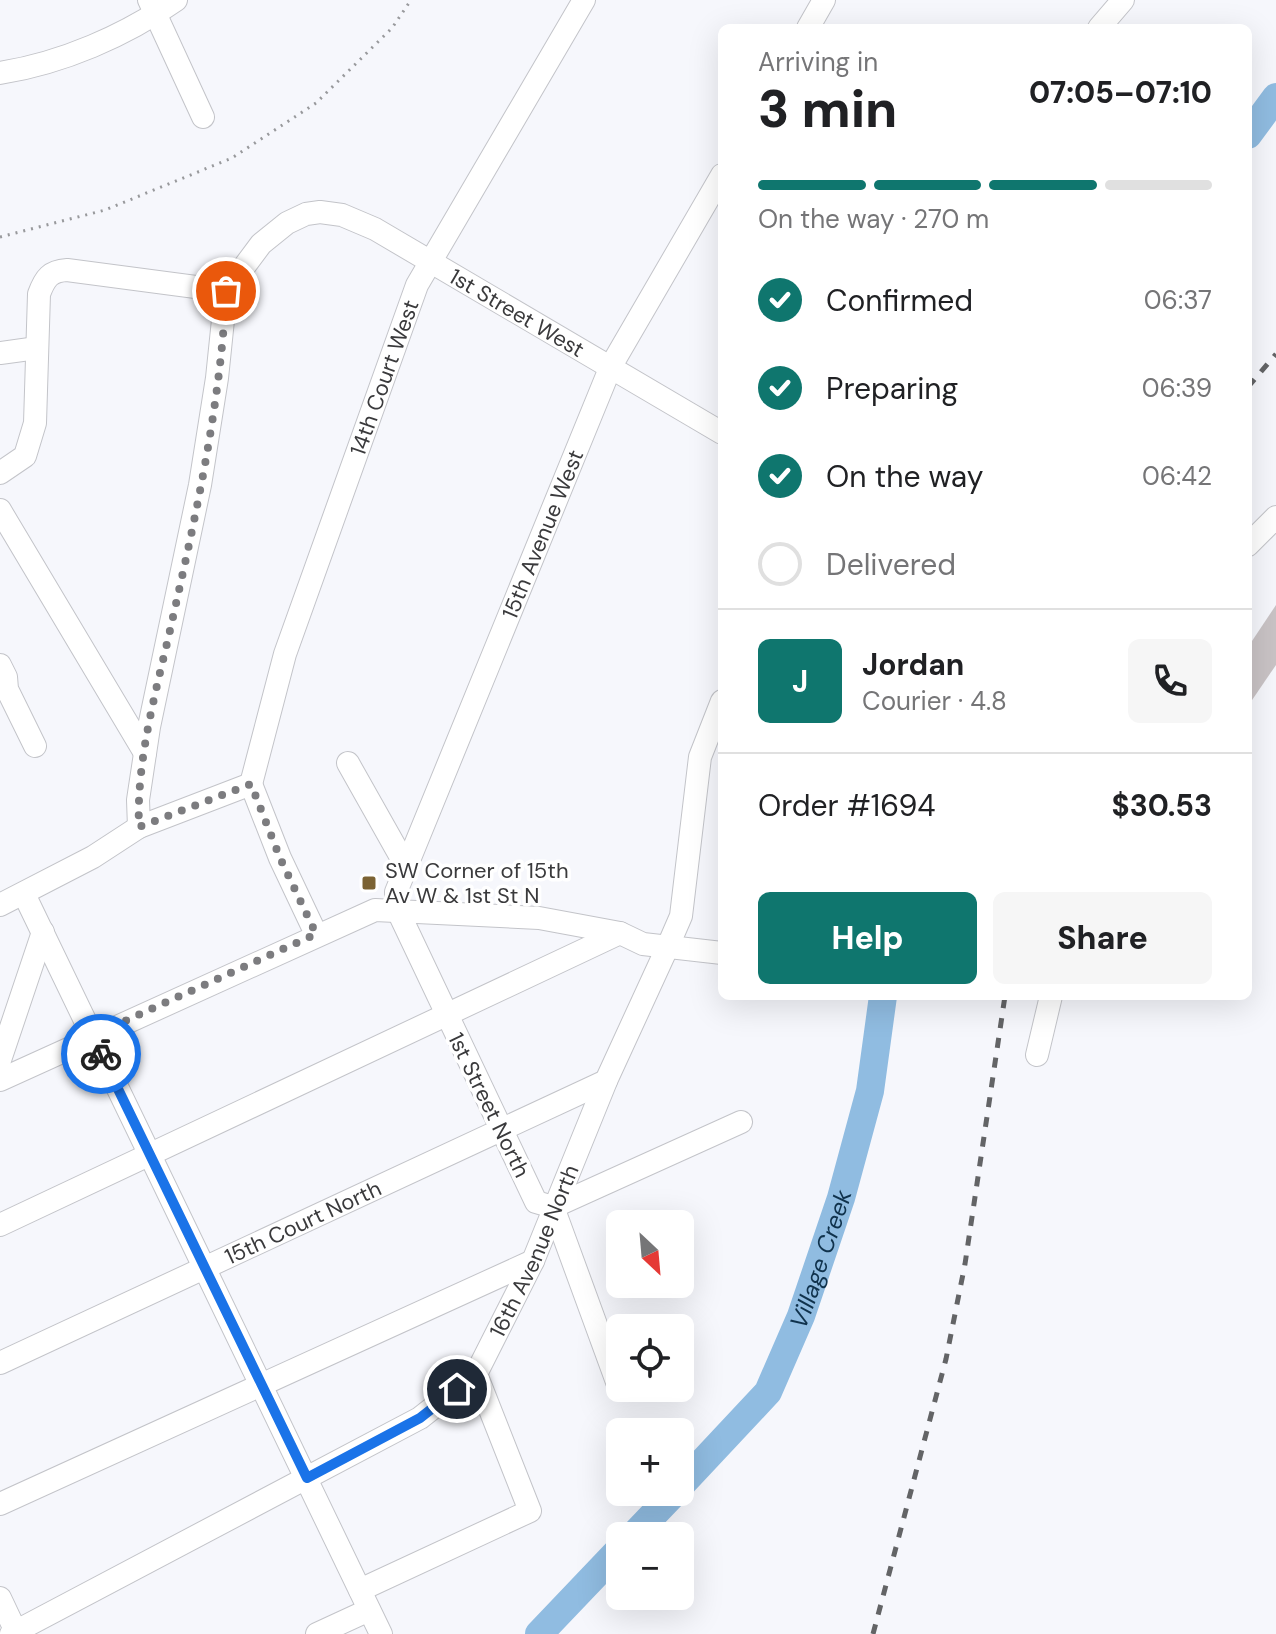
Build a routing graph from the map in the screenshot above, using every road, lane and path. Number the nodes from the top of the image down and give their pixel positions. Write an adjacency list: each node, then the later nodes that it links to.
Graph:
1 (176, 0): 6 (street)
2 (411, 0): 12 (path)
3 (584, 0): 13 (street, 14th Court West)
4 (824, 0): 7 (street)
5 (1123, 0): 8 (street)
6 (152, 7): 9 (street); 10 (street)
7 (810, 24)
8 (1102, 24)
9 (0, 73)
10 (203, 117)
11 (718, 182): 17 (street, 15th Avenue West)
12 (0, 237)
13 (431, 261): 14 (street, 1st Street West); 17 (street, 1st Street West); 29 (street, 14th Court West)
14 (226, 291): 15 (street); 27 (street)
15 (37, 348): 16 (street); 19 (street)
16 (0, 353)
17 (611, 366): 18 (street, 1st Street West); 31 (street, 15th Avenue West)
18 (718, 431)
19 (0, 473)
20 (0, 510): 27 (street)
21 (1276, 517): 22 (street)
22 (1252, 541)
23 (0, 665): 24 (street)
24 (3, 693): 26 (street)
25 (718, 711): 38 (street, 16th Avenue North)
26 (35, 746)
27 (145, 753): 30 (street)
28 (348, 763): 31 (street)
29 (251, 784): 30 (street); 37 (street)
30 (139, 827): 32 (street)
31 (406, 866): 34 (street, 15th Avenue West)
32 (24, 894): 33 (street); 35 (street)
33 (0, 905)
34 (397, 909): 36 (street); 37 (street); 41 (street, 1st Street North)
35 (43, 932): 42 (street); 44 (street)
36 (620, 933): 38 (street); 41 (street)
37 (316, 934): 42 (street)
38 (668, 946): 39 (street); 46 (street, 16th Avenue North)
39 (718, 952)
40 (1050, 1000): 43 (street)
41 (445, 1015): 48 (street, 1st Street North); 49 (street)
42 (92, 1036): 45 (street); 49 (street)
43 (1037, 1055)
44 (0, 1060)
45 (0, 1080)
46 (606, 1081): 48 (street, 15th Court North); 50 (street, 16th Avenue North)
47 (741, 1122): 50 (street)
48 (501, 1131): 50 (street, 1st Street North); 53 (street, 15th Court North)
49 (149, 1155): 51 (street); 53 (street)
50 (553, 1207): 52 (street, 16th Avenue North); 54 (street, 1st Street North)
51 (0, 1225)
52 (533, 1261): 56 (street, 16th Avenue North); 57 (street)
53 (204, 1267): 55 (street, 15th Court North); 57 (street)
54 (606, 1352)
55 (0, 1363)
56 (476, 1374): 58 (street, 16th Avenue North); 61 (street)
57 (260, 1385): 58 (street); 59 (street)
58 (307, 1478): 61 (street); 62 (street, 16th Avenue North)
59 (0, 1504)
60 (0, 1598): 62 (street)
61 (364, 1600): 63 (street); 64 (street)
62 (15, 1633)
63 (317, 1634)
64 (381, 1634)

